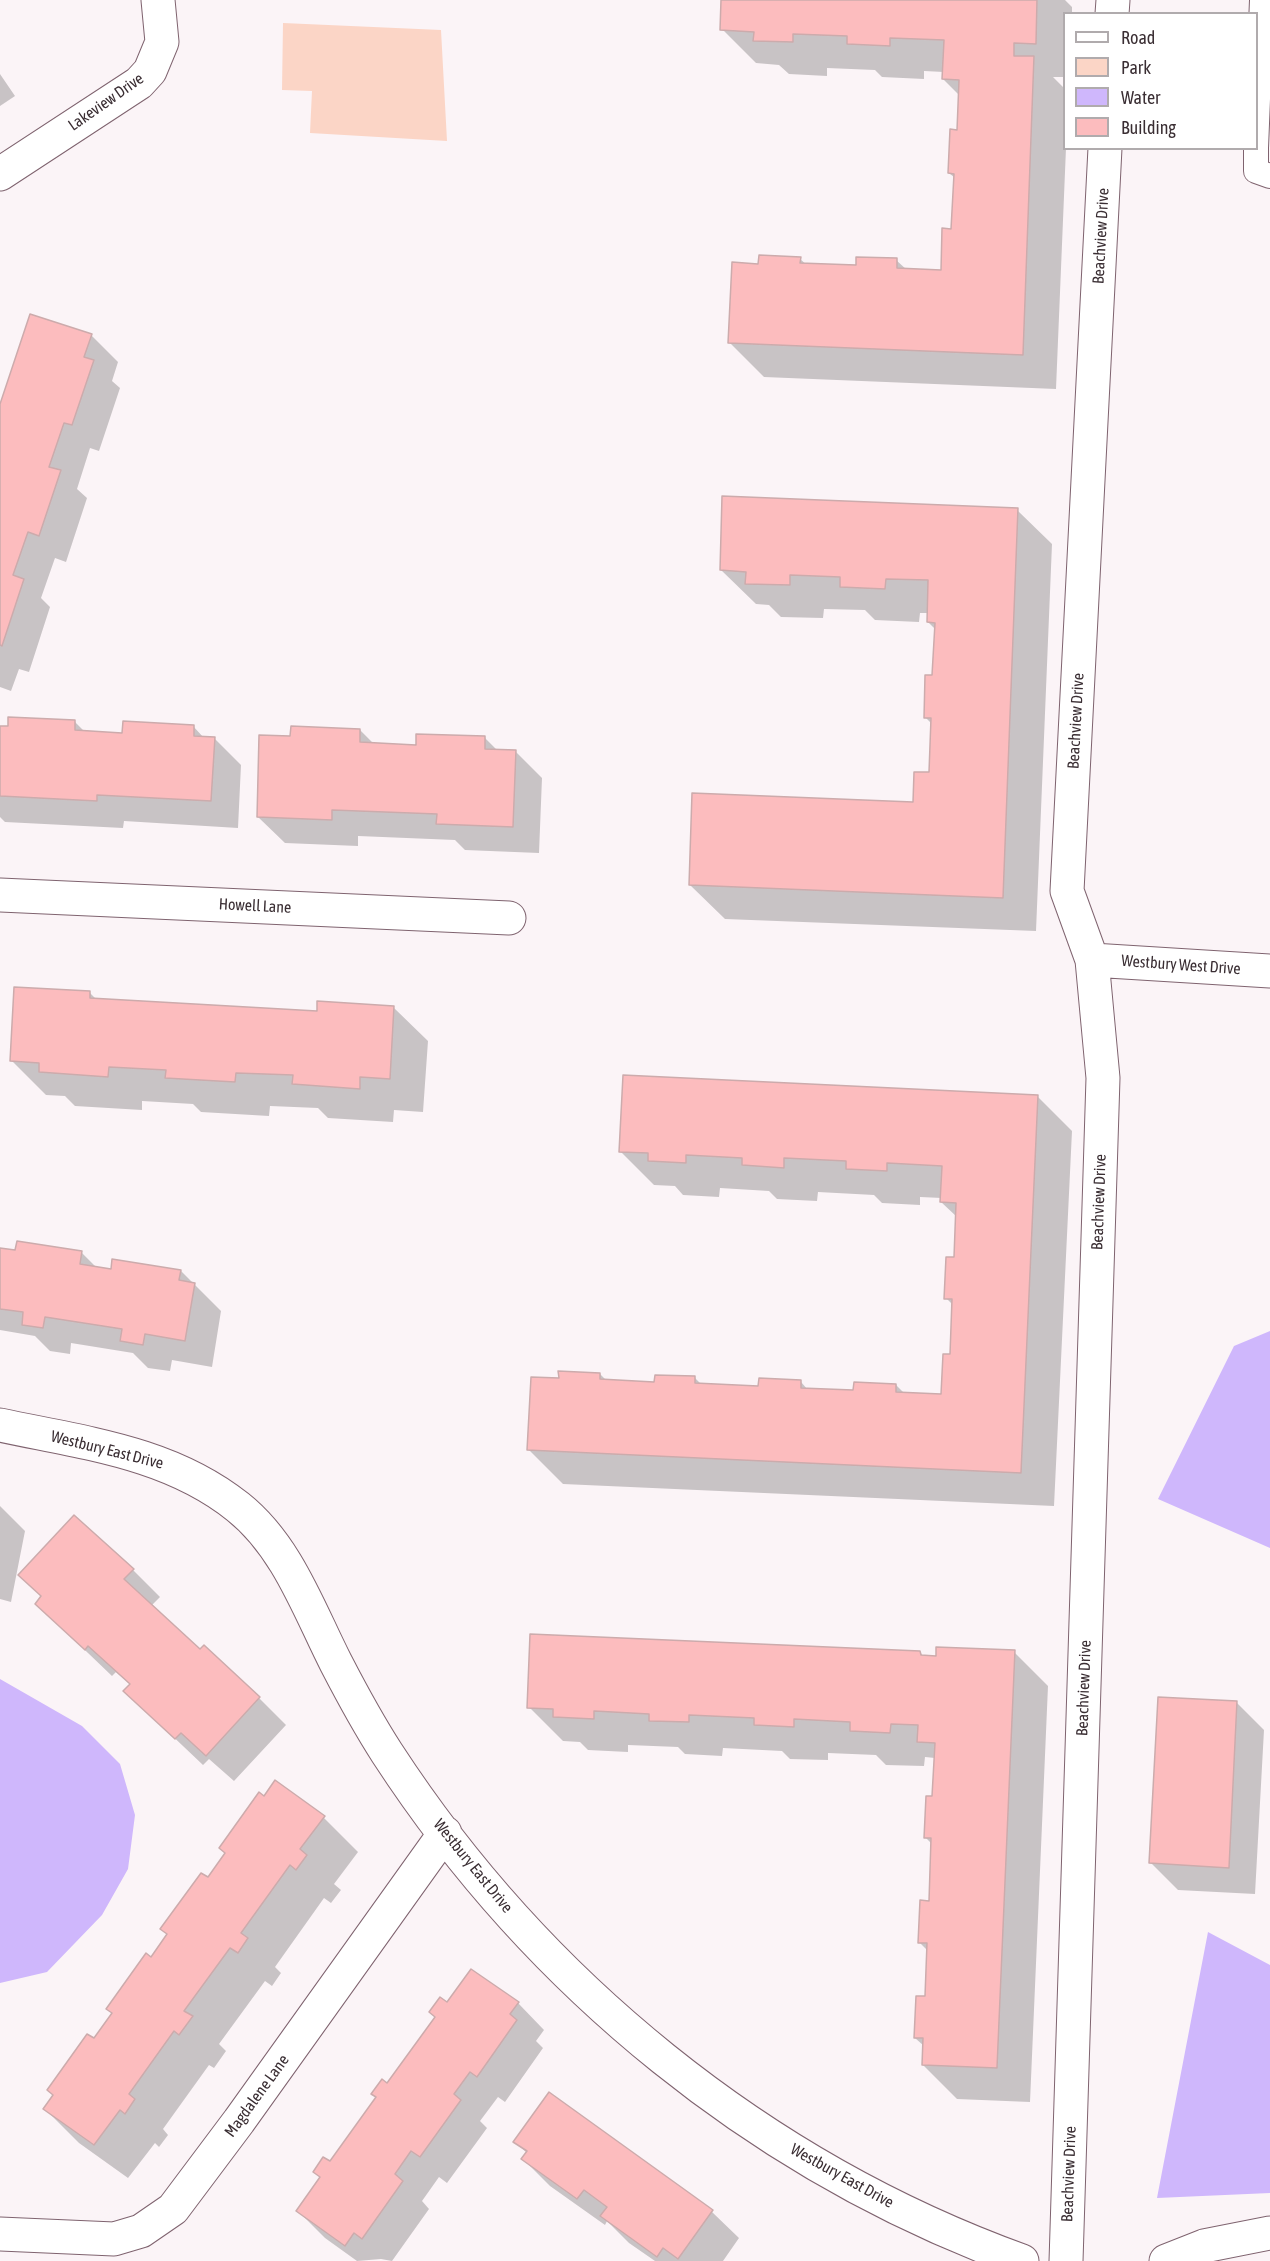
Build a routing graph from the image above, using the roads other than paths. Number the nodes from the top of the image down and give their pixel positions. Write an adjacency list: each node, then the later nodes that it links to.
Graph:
1 (158, 0): 6 (street, Lakeview Drive)
2 (1262, 0): 3 (lane)
3 (1258, 118)
4 (1106, 150): 10 (street, Beachview Drive)
5 (1257, 150): 7 (lane)
6 (0, 174)
7 (1270, 176)
8 (0, 895): 9 (street, Howell Lane)
9 (510, 918)
10 (1092, 960): 11 (street, Westbury West Drive); 17 (street, Beachview Drive)
11 (1270, 971)
12 (0, 1425): 13 (street, Westbury East Drive)
13 (445, 1833): 15 (street, Magdalene Lane); 16 (street, Westbury East Drive)
14 (1270, 2233): 18 (street)
15 (0, 2234)
16 (1023, 2261)
17 (1066, 2261)
18 (1166, 2261)

